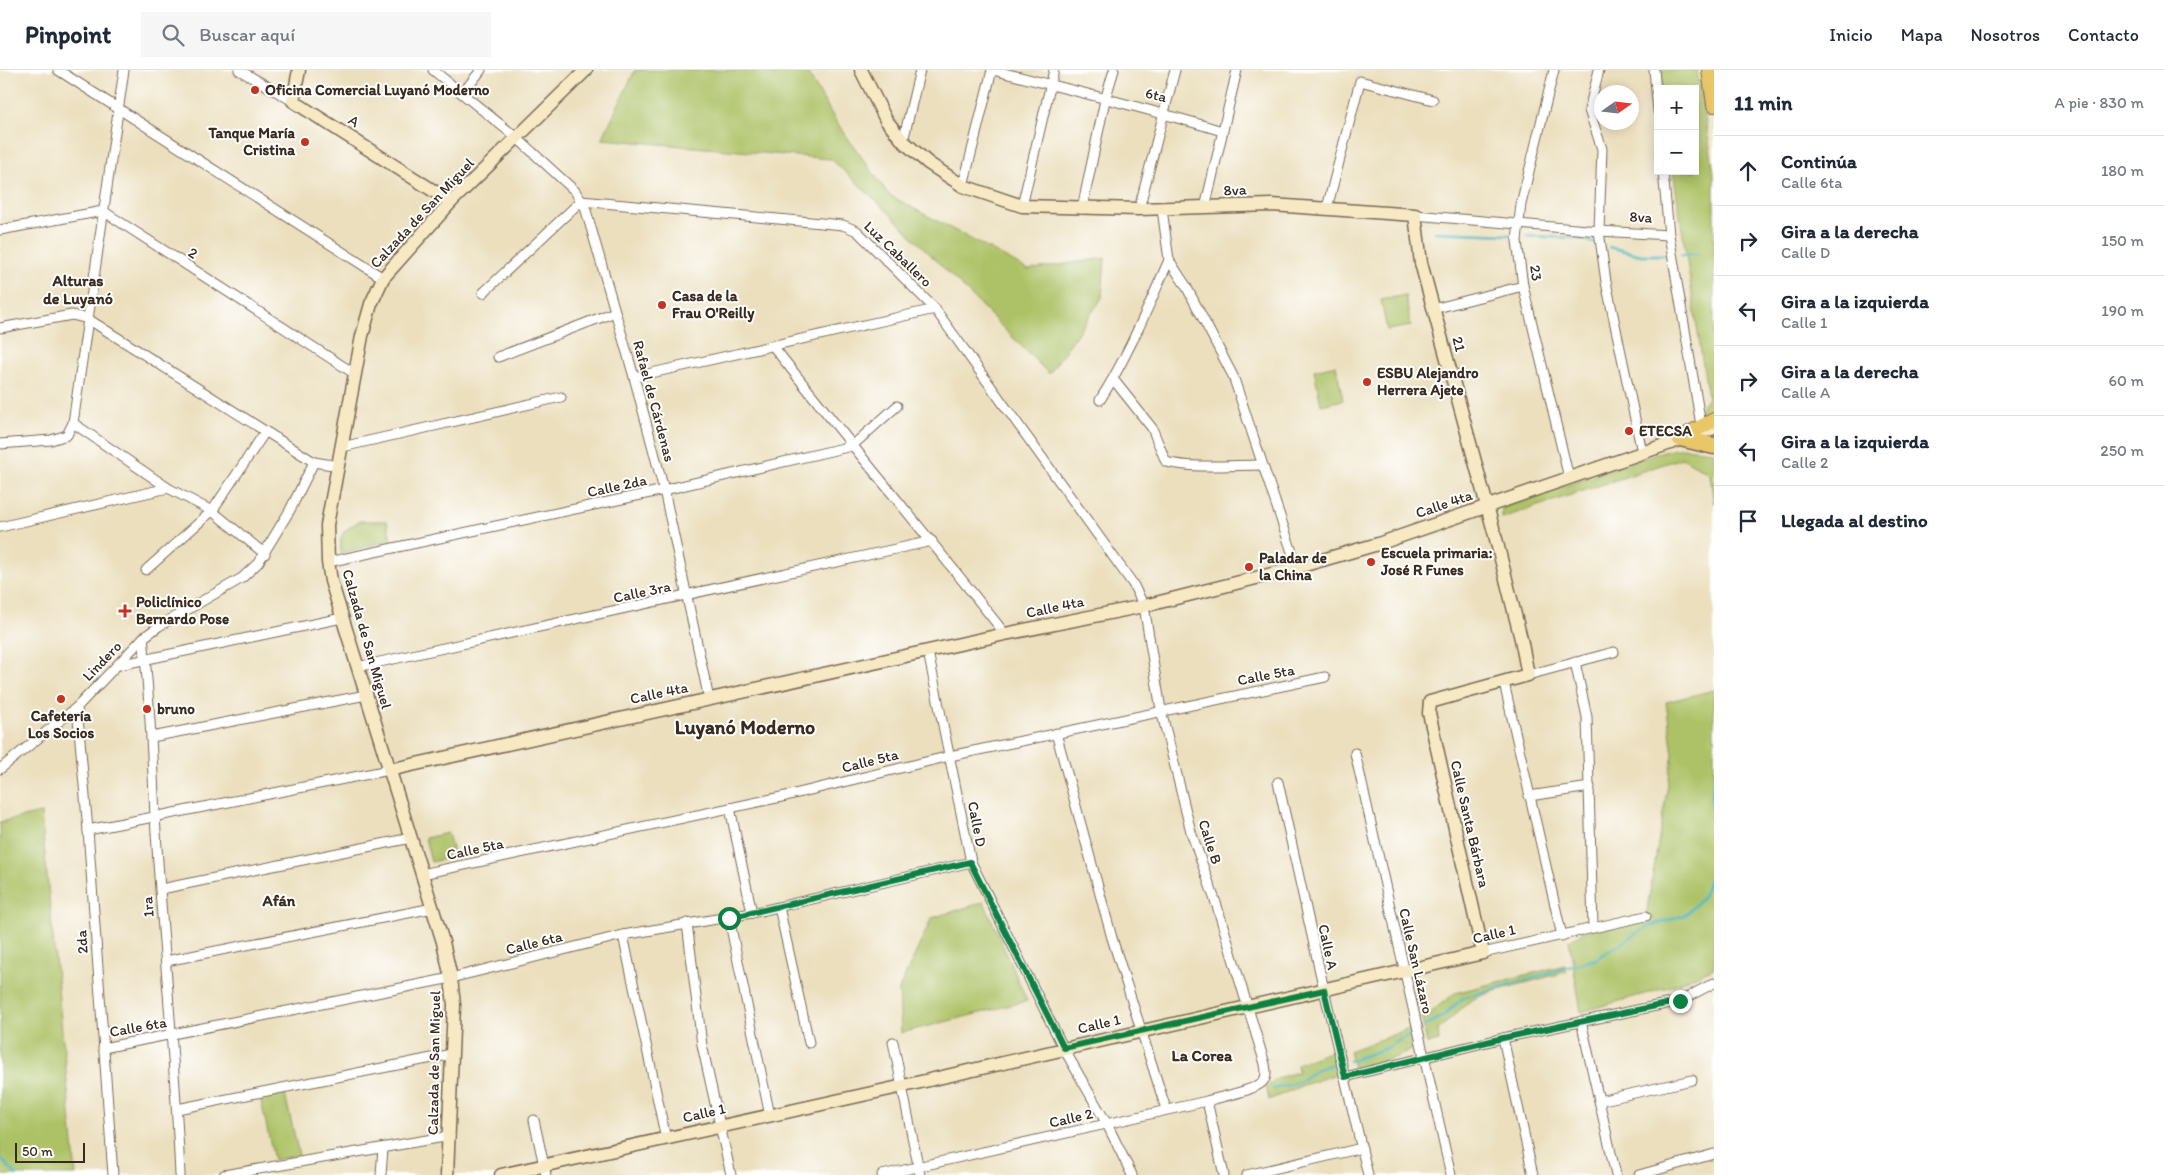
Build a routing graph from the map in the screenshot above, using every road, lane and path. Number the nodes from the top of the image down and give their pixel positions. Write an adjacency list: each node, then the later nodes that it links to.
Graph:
1 (58, 70): 26 (street)
2 (124, 70): 26 (street)
3 (239, 70): 24 (street, A)
4 (299, 70): 24 (street)
5 (433, 70): 21 (street, Rafael de Cárdenas)
6 (481, 70): 21 (street)
7 (586, 70): 29 (street, Calzada de San Miguel)
8 (861, 70): 30 (street, 8va)
9 (920, 70): 30 (street)
10 (993, 70): 19 (street, 6ta); 32 (street)
11 (1054, 70): 19 (street)
12 (1114, 70): 22 (street)
13 (1175, 70): 27 (street)
14 (1238, 70): 28 (street)
15 (1554, 70): 43 (street, 23)
16 (1599, 70): 45 (street)
17 (1654, 70): 20 (street)
18 (1709, 70): 25 (main road)
19 (1050, 85): 22 (street, 6ta); 35 (street)
20 (1656, 85)
21 (463, 93): 29 (street, Rafael de Cárdenas)
22 (1105, 100): 27 (street, 6ta); 38 (street)
23 (1433, 100): 37 (street)
24 (293, 101): 34 (street, A)
25 (1714, 105)
26 (118, 110): 41 (street); 48 (street)
27 (1163, 113): 28 (street, 6ta); 39 (street)
28 (1222, 132): 36 (street)
29 (517, 138): 33 (street, Rafael de Cárdenas); 34 (street, Calzada de San Miguel)
30 (903, 141): 32 (street, 8va)
31 (1663, 175): 46 (street)
32 (963, 186): 35 (street, 8va)
33 (581, 201): 50 (street); 52 (street, Luz Caballero); 53 (street, Rafael de Cárdenas)
34 (451, 202): 48 (street, Calzada de San Miguel)
35 (1022, 206): 38 (street, 8va)
36 (1205, 208): 37 (street, 8va); 40 (street, 8va)
37 (1327, 208): 42 (street, 8va)
38 (1082, 209): 39 (street, 8va)
39 (1139, 209): 40 (street, 8va)
40 (1162, 209): 47 (street)
41 (103, 211): 44 (street); 54 (street); 58 (street, 2)
42 (1415, 215): 43 (street, 8va); 51 (street, 21)
43 (1518, 224): 45 (street, 8va); 49 (street, 23)
44 (0, 230)
45 (1600, 231): 46 (street, 8va); 73 (street)
46 (1669, 235): 66 (street)
47 (1169, 260): 60 (street); 75 (street)
48 (383, 278): 58 (street, Calzada de San Miguel)
49 (1523, 286): 51 (street); 77 (street, 23)
50 (483, 293)
51 (1433, 308): 80 (street, 21)
52 (935, 309): 56 (street); 89 (street, Luz Caballero)
53 (615, 312): 57 (street); 59 (street, Rafael de Cárdenas)
54 (88, 319): 55 (street); 65 (street); 67 (street)
55 (0, 328)
56 (773, 346): 59 (street); 70 (street)
57 (498, 357)
58 (355, 374): 72 (street, Calzada de San Miguel)
59 (634, 377): 79 (street, Rafael de Cárdenas)
60 (1113, 379): 62 (street); 75 (street)
61 (561, 398): 72 (street)
62 (1100, 400)
63 (897, 406): 70 (street, Calle 2da)
64 (1714, 420): 66 (main road)
65 (74, 423): 69 (street); 78 (street)
66 (1706, 429): 68 (main road)
67 (264, 432): 74 (street); 81 (street)
68 (1680, 438): 71 (highway); 73 (street, Calle 4ta)
69 (0, 444)
70 (852, 446): 79 (street, Calle 2da); 83 (street)
71 (1714, 446)
72 (342, 447): 76 (street, Calzada de San Miguel)
73 (1642, 452): 77 (street, Calle 4ta)
74 (314, 462): 76 (street); 84 (street, Lindero)
75 (1262, 465): 86 (street)
76 (339, 466): 85 (street, Calzada de San Miguel)
77 (1569, 478): 80 (street, Calle 4ta)
78 (168, 488): 81 (street); 82 (street)
79 (664, 490): 85 (street, Calle 2da); 88 (street, Rafael de Cárdenas)
80 (1486, 508): 86 (street, Calle 4ta); 99 (street, 21)
81 (212, 511): 84 (street); 87 (street)
82 (0, 527)
83 (932, 541): 88 (street, Calle 3ra); 91 (street)
84 (265, 554): 92 (street, Lindero)
85 (328, 562): 90 (street, Calzada de San Miguel)
86 (1296, 567): 89 (street, Calle 4ta)
87 (146, 570)
88 (686, 596): 98 (street, Calle 3ra); 103 (street, Rafael de Cárdenas)
89 (1144, 606): 91 (street, Calle 4ta); 105 (street, Calle B)
90 (342, 618): 95 (street); 98 (street, Calzada de San Miguel)
91 (1005, 634): 93 (street, Calle 4ta)
92 (143, 638): 95 (street, 1ra); 97 (street, Lindero)
93 (928, 652): 103 (street, Calle 4ta); 109 (street, Calle D)
94 (1614, 652): 96 (street)
95 (146, 660): 97 (street); 107 (street, 1ra)
96 (1575, 662): 99 (street); 113 (street)
97 (119, 664): 104 (street, Lindero)
98 (357, 667): 102 (street, Calzada de San Miguel)
99 (1528, 675): 101 (street)
100 (1325, 677): 105 (street, Calle 5ta)
101 (1504, 682): 114 (street); 131 (street, Calle Santa Bárbara)
102 (366, 695): 107 (street); 111 (street, Calzada de San Miguel)
103 (709, 699): 111 (street, Calle 4ta)
104 (77, 708): 110 (street, Lindero); 117 (street, 2da)
105 (1162, 710): 106 (street, Calle 5ta); 137 (street, Calle B)
106 (1056, 733): 109 (street, Calle 5ta); 139 (street)
107 (152, 737): 116 (street, 1ra)
108 (1355, 753): 133 (street, Calle San Lázaro)
109 (950, 756): 115 (street, Calle 5ta); 119 (street, Calle D)
110 (0, 768)
111 (389, 770): 116 (street); 118 (street, Calzada de San Miguel)
112 (1278, 782): 136 (street, Calle A)
113 (1590, 787): 114 (street); 128 (street)
114 (1529, 796): 130 (street)
115 (730, 808): 120 (street, Calle 5ta); 124 (street)
116 (155, 816): 117 (street); 121 (street, 1ra)
117 (88, 830): 144 (street, 2da)
118 (411, 838): 120 (street, Calzada de San Miguel); 121 (street)
119 (970, 862): 122 (street, Calle 6ta); 145 (street, Calle D)
120 (422, 874): 123 (street, Calzada de San Miguel)
121 (161, 889): 132 (street, 1ra)
122 (779, 907): 124 (street, Calle 6ta); 143 (street)
123 (433, 908): 132 (street); 134 (street, Calzada de San Miguel)
124 (752, 913): 126 (street, Calle 6ta)
125 (1646, 916): 128 (street, Calle 1)
126 (729, 918): 127 (street, Calle 6ta); 156 (street)
127 (686, 923): 129 (street, Calle 6ta); 159 (street)
128 (1593, 927): 130 (street, Calle 1)
129 (623, 935): 134 (street, Calle 6ta); 161 (street)
130 (1562, 936): 131 (street, Calle 1)
131 (1483, 953): 133 (street, Calle 1)
132 (166, 961): 140 (street, 1ra)
133 (1405, 971): 136 (street, Calle 1); 147 (street, Calle San Lázaro)
134 (451, 978): 140 (street, Calle 6ta); 146 (street, Calzada de San Miguel)
135 (1714, 983): 138 (street)
136 (1324, 990): 137 (street, Calle 1); 148 (street, Calle A)
137 (1247, 1006): 139 (street, Calle 1); 150 (street, Calle B)
138 (1581, 1021): 141 (street); 153 (street)
139 (1141, 1031): 145 (street, Calle 1); 155 (street)
140 (171, 1036): 144 (street, Calle 6ta); 154 (street, 1ra)
141 (1503, 1038): 147 (street); 181 (street)
142 (893, 1042): 151 (street)
143 (809, 1043)
144 (102, 1048): 168 (street, 2da)
145 (1064, 1048): 151 (street, Calle 1); 158 (street, Calle D)
146 (452, 1054): 154 (street); 160 (street, Calzada de San Miguel)
147 (1424, 1058): 148 (street); 180 (street, Calle San Lázaro)
148 (1345, 1077): 163 (street, Calle A)
149 (1692, 1080): 153 (street)
150 (1264, 1082): 152 (street, Calle 2)
151 (901, 1086): 156 (street, Calle 1); 166 (street)
152 (1207, 1100): 155 (street, Calle 2); 177 (street)
153 (1599, 1101): 182 (street)
154 (177, 1109): 169 (street, 1ra)
155 (1166, 1109): 158 (street, Calle 2)
156 (770, 1116): 159 (street, Calle 1)
157 (534, 1120): 165 (street)
158 (1107, 1124): 166 (street, Calle 2); 176 (street, Calle D)
159 (719, 1126): 161 (street, Calle 1); 174 (street)
160 (450, 1136): 162 (street); 172 (street, Calzada de San Miguel)
161 (666, 1139): 165 (street, Calle 1)
162 (383, 1148): 167 (street); 171 (street)
163 (1362, 1148): 178 (street); 179 (street, Calle A)
164 (1714, 1154): 183 (street)
165 (545, 1170): 173 (street, Calle 1)
166 (919, 1171): 175 (street, Calle 2)
167 (256, 1172): 170 (street)
168 (113, 1175)
169 (180, 1175)
170 (224, 1175)
171 (381, 1175)
172 (447, 1175)
173 (501, 1175)
174 (730, 1175)
175 (882, 1175)
176 (1132, 1175)
177 (1224, 1175)
178 (1247, 1175)
179 (1368, 1175)
180 (1451, 1175)
181 (1533, 1175)
182 (1616, 1175)
183 (1639, 1175)

